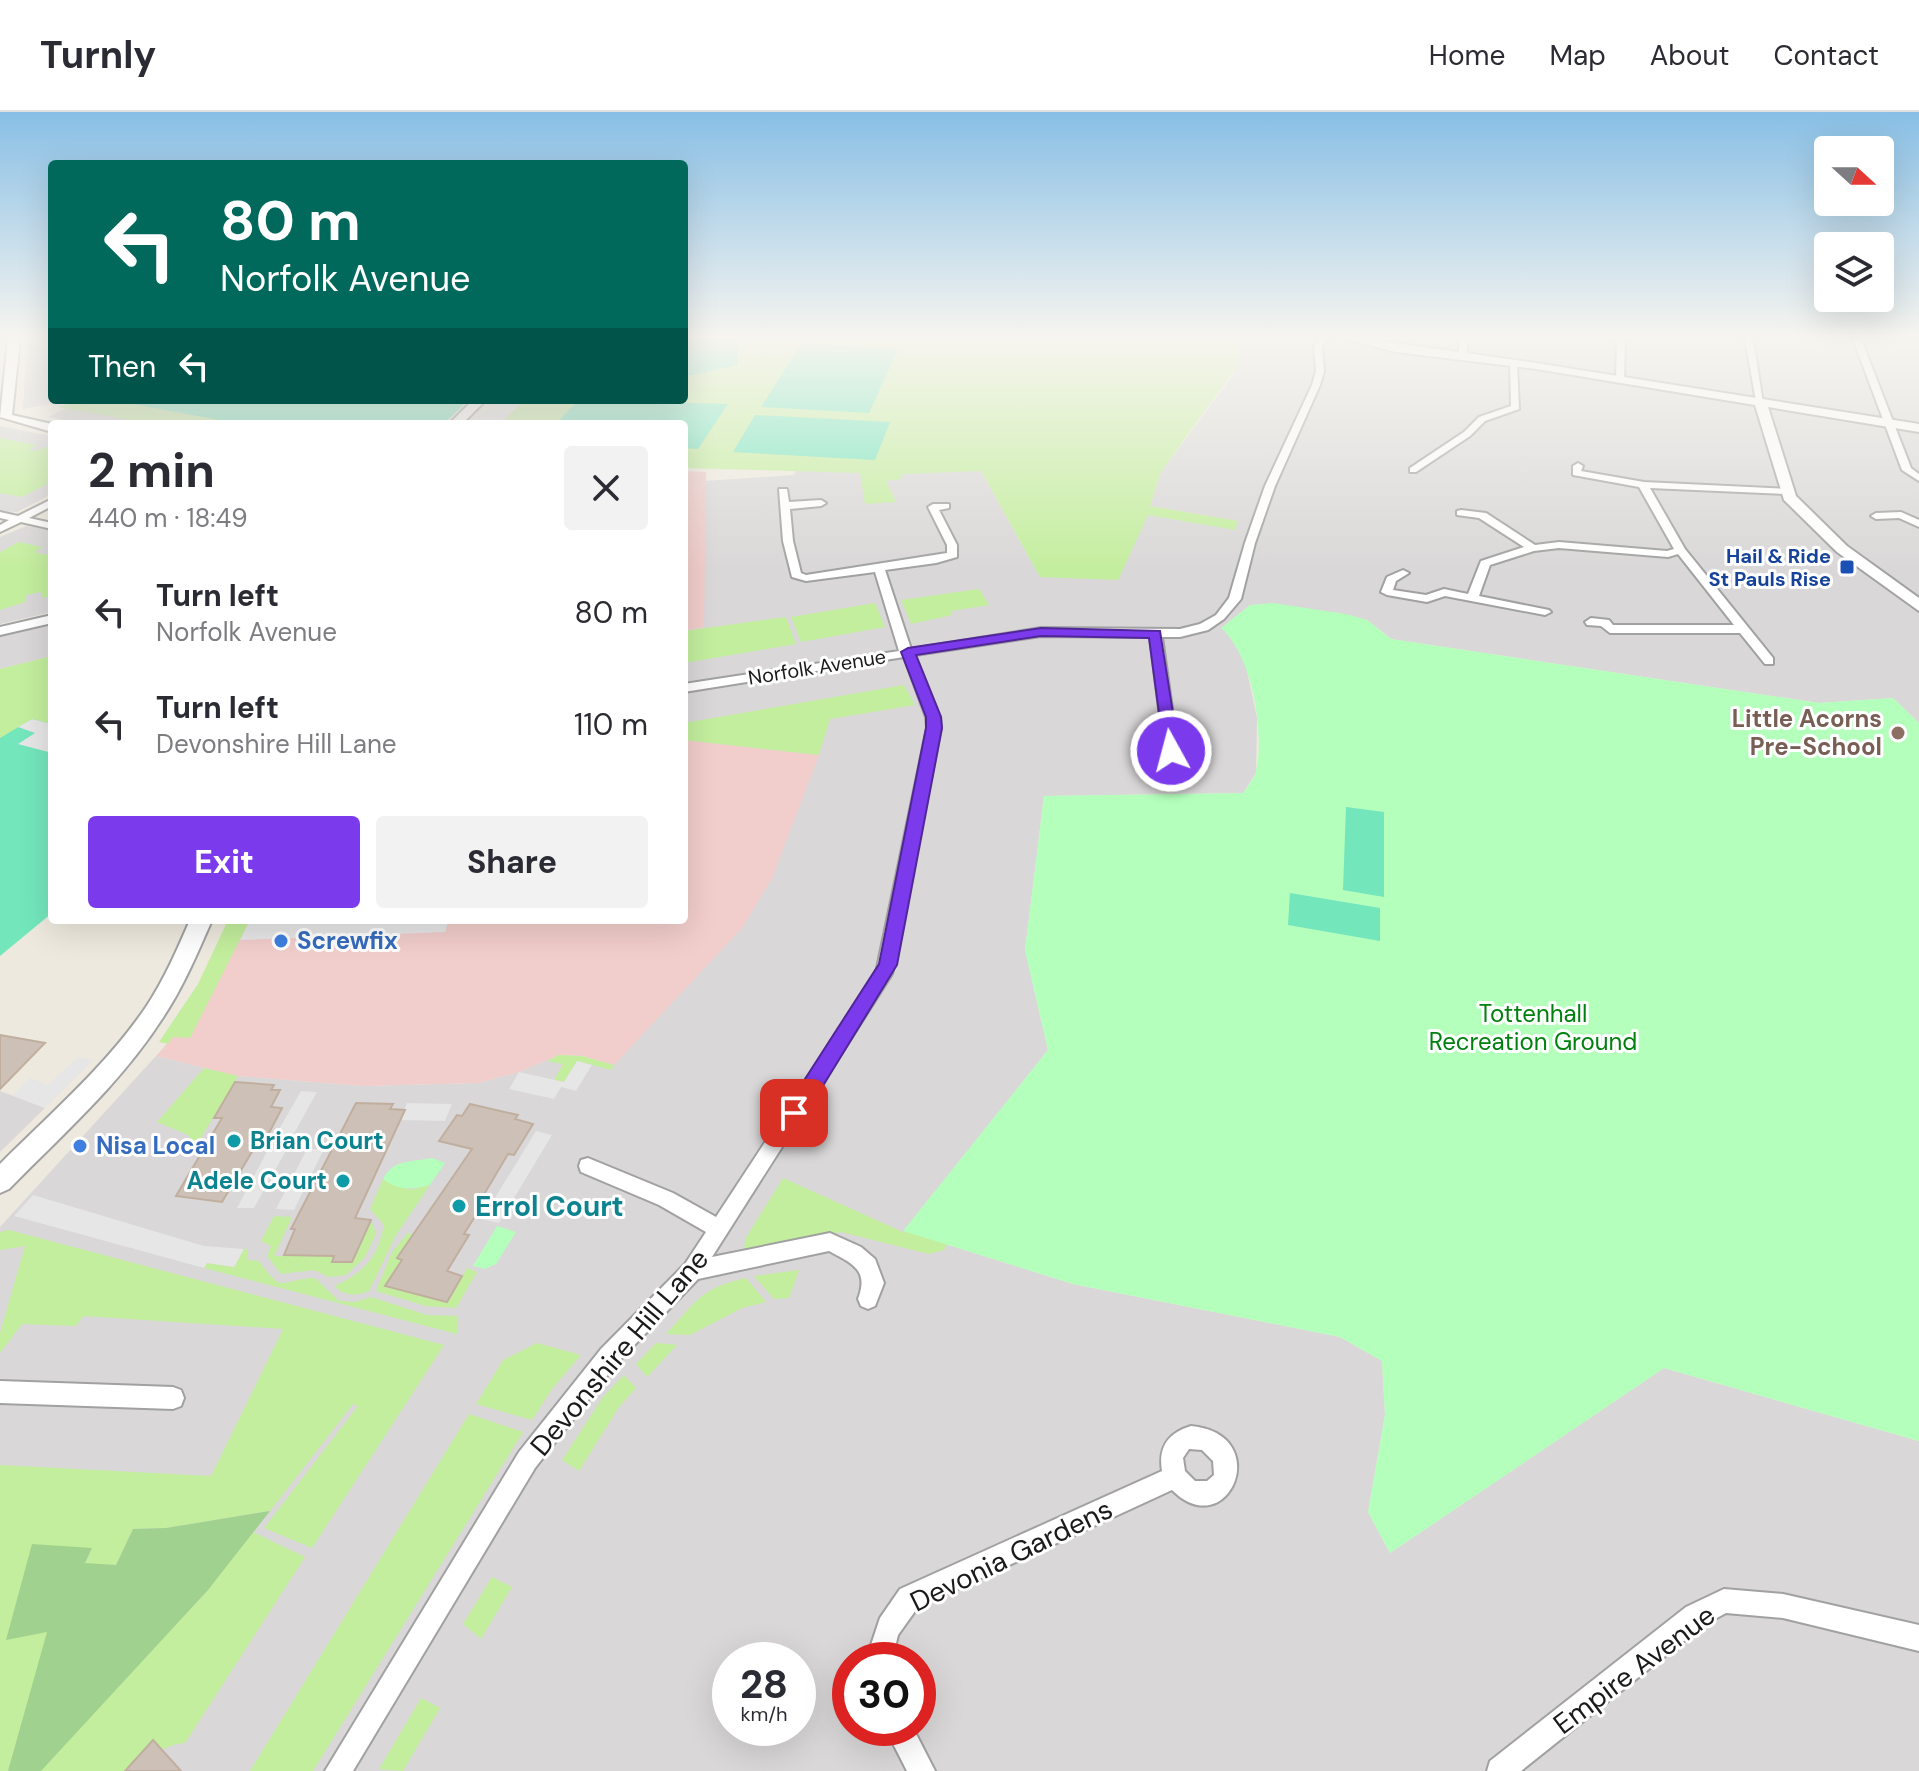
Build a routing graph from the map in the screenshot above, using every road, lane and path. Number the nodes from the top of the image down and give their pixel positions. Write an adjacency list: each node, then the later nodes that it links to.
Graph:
1 (1302, 416): 38 (street, Norfolk Avenue)
2 (1487, 416): 11 (street)
3 (1764, 416): 15 (street)
4 (1854, 416): 7 (street)
5 (1886, 416): 7 (street)
6 (3, 418): 8 (street)
7 (1888, 422): 9 (street); 12 (street)
8 (48, 427)
9 (1919, 428)
10 (1578, 466): 13 (street)
11 (1413, 470)
12 (1919, 478)
13 (1644, 485): 15 (street); 28 (street)
14 (783, 491): 18 (street)
15 (1785, 491): 32 (street)
16 (821, 503): 18 (street)
17 (48, 504): 23 (street)
18 (784, 506): 29 (street)
19 (945, 506): 29 (street)
20 (1461, 513): 27 (street)
21 (0, 515): 23 (street)
22 (1876, 516): 24 (street)
23 (19, 519): 25 (street); 26 (street)
24 (1919, 524)
25 (48, 525)
26 (0, 529)
27 (1533, 548): 28 (street); 31 (street)
28 (1680, 550): 36 (street)
29 (879, 568): 39 (street, Devonshire Hill Lane)
30 (1403, 573): 31 (street)
31 (1472, 598): 33 (street)
32 (1919, 606)
33 (1545, 612)
34 (48, 620): 37 (street)
35 (1591, 622): 36 (street)
36 (1742, 629): 40 (street)
37 (0, 631)
38 (1156, 634): 39 (street, Norfolk Avenue); 42 (street)
39 (907, 652): 41 (street, Norfolk Avenue); 46 (street, Devonshire Hill Lane)
40 (1769, 661)
41 (688, 687)
42 (1174, 773)
43 (199, 924): 45 (street)
44 (588, 1166): 46 (street)
45 (0, 1181)
46 (720, 1229): 47 (street, Devonshire Hill Lane)
47 (692, 1271): 48 (street); 55 (street, Devonshire Hill Lane)
48 (868, 1299)
49 (0, 1392): 50 (street)
50 (173, 1398)
51 (1175, 1477): 53 (street, Devonia Gardens)
52 (1919, 1638): 57 (street, Empire Avenue)
53 (883, 1642)
54 (908, 1746): 56 (street)
55 (338, 1771)
56 (922, 1771)
57 (1500, 1771)

